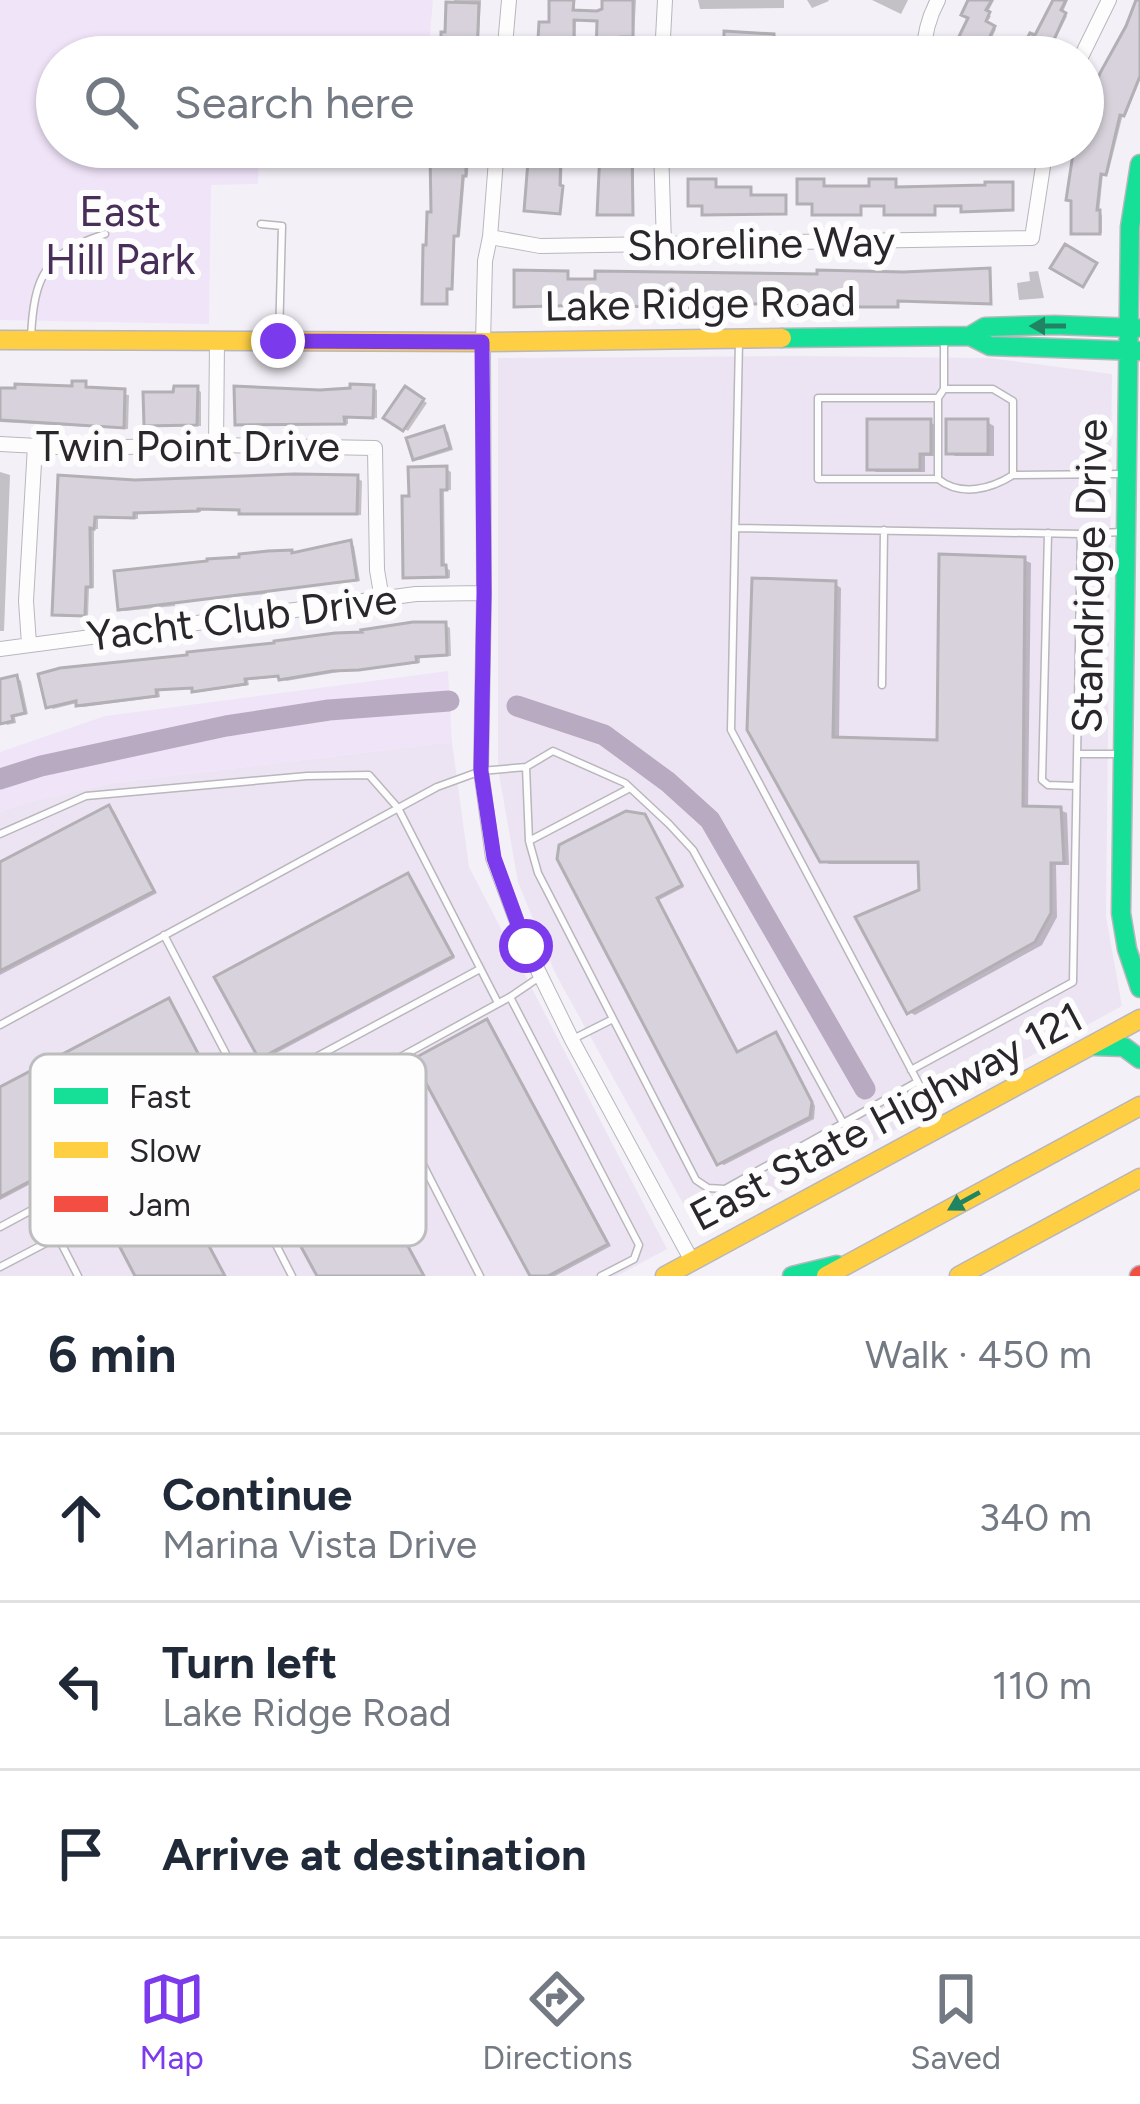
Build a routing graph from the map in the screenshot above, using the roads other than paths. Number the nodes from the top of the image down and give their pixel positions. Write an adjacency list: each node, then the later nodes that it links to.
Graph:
1 (509, 0): 5 (street)
2 (665, 0): 6 (street)
3 (938, 0): 7 (street)
4 (1109, 0): 8 (street)
5 (506, 36)
6 (663, 36)
7 (925, 36)
8 (1091, 36)
9 (1140, 164): 17 (main road, Standridge Drive)
10 (495, 168): 15 (street)
11 (662, 168): 16 (street)
12 (1043, 168): 16 (street, Shoreline Way)
13 (261, 224): 24 (lane)
14 (105, 234): 22 (lane)
15 (490, 237): 16 (street, Shoreline Way); 25 (street)
16 (664, 245)
17 (1134, 328): 19 (main road, Lake Ridge Road, one-way to 19); 26 (main road, Standridge Drive)
18 (944, 336): 19 (main road, Lake Ridge Road); 20 (main road, Lake Ridge Road); 27 (lane)
19 (970, 336): 26 (main road, Lake Ridge Road)
20 (739, 338): 25 (main road, Lake Ridge Road); 35 (lane)
21 (0, 340): 22 (main road, Lake Ridge Road)
22 (31, 341): 23 (main road, Lake Ridge Road)
23 (217, 341): 24 (main road, Lake Ridge Road); 31 (street)
24 (278, 341): 25 (main road, Lake Ridge Road)
25 (482, 342): 40 (street)
26 (1134, 350): 32 (main road, Standridge Drive)
27 (944, 389): 28 (lane); 33 (lane)
28 (938, 398): 34 (lane); 34 (lane)
29 (0, 444): 30 (street, Twin Point Drive)
30 (35, 446): 31 (street, Twin Point Drive); 42 (street)
31 (216, 446): 41 (street, Twin Point Drive)
32 (1126, 474): 33 (lane); 37 (main road, Standridge Drive)
33 (1013, 475): 34 (lane)
34 (938, 479)
35 (735, 528): 36 (lane); 69 (lane)
36 (884, 530): 38 (lane); 44 (lane)
37 (1126, 532): 39 (lane); 46 (main road, Standridge Drive)
38 (1048, 533): 39 (lane); 49 (lane)
39 (1081, 534): 45 (lane)
40 (484, 593): 41 (street, Yacht Club Drive); 48 (street)
41 (382, 599): 42 (street, Yacht Club Drive)
42 (29, 644): 43 (street, Yacht Club Drive)
43 (0, 649)
44 (882, 685)
45 (1077, 754): 46 (lane); 49 (lane)
46 (1132, 754): 57 (main road, Standridge Drive)
47 (526, 767): 48 (lane); 50 (lane); 53 (lane)
48 (481, 771): 51 (lane); 56 (street)
49 (1076, 786): 69 (lane)
50 (630, 788): 53 (lane); 72 (lane)
51 (398, 808): 52 (lane); 54 (lane); 55 (lane)
52 (0, 834)
53 (530, 841): 60 (lane)
54 (164, 935): 62 (lane); 65 (lane)
55 (481, 969): 59 (lane); 66 (lane)
56 (541, 976): 58 (lane); 63 (street)
57 (1140, 988)
58 (510, 997): 59 (lane); 87 (lane)
59 (498, 1003): 67 (lane)
60 (613, 1019): 63 (lane); 72 (lane)
61 (1140, 1019): 64 (main road, East State Highway 121)
62 (0, 1025)
63 (572, 1040): 82 (street)
64 (1094, 1046): 68 (main road); 73 (main road, East State Highway 121)
65 (226, 1054)
66 (325, 1054)
67 (406, 1054)
68 (1140, 1059)
69 (911, 1070): 70 (lane)
70 (917, 1082): 72 (lane); 73 (lane)
71 (1140, 1106): 81 (main road, one-way to 81)
72 (843, 1124)
73 (941, 1127): 82 (main road, East State Highway 121)
74 (426, 1169): 86 (lane)
75 (1131, 1182): 91 (main road)
76 (30, 1211): 77 (lane)
77 (0, 1227)
78 (41, 1246): 83 (lane)
79 (63, 1246): 84 (lane)
80 (277, 1246): 85 (lane)
81 (856, 1259): 89 (main road); 90 (main road)
82 (692, 1262): 88 (main road, East State Highway 121)
83 (0, 1268)
84 (78, 1276)
85 (292, 1276)
86 (481, 1276)
87 (601, 1276)
88 (665, 1276)
89 (792, 1276)
90 (826, 1276)
91 (958, 1276)

